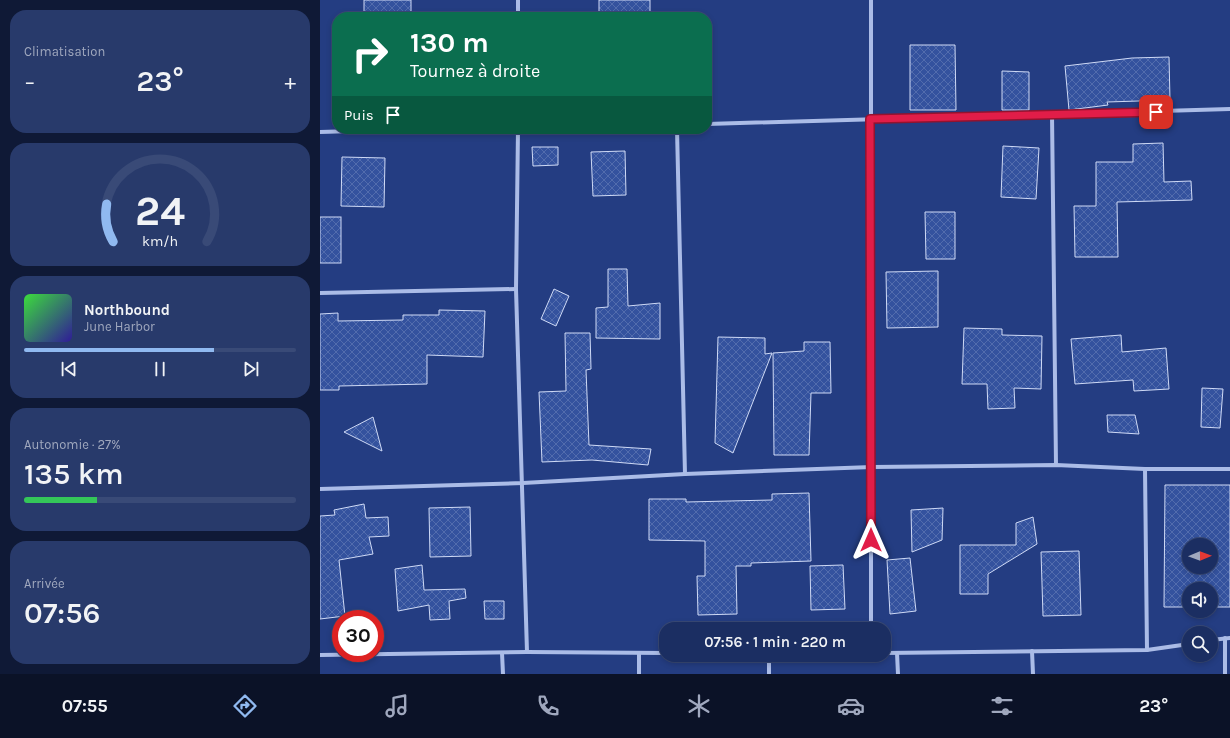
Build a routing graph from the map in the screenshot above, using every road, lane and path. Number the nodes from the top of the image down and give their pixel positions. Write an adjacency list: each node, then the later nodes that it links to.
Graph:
1 (518, 0): 3 (street)
2 (871, 0): 6 (street)
3 (518, 12)
4 (1230, 110): 5 (street)
5 (1052, 114): 6 (street); 14 (street)
6 (870, 119): 7 (street); 15 (street)
7 (712, 124)
8 (320, 132): 9 (street)
9 (332, 132)
10 (518, 134): 12 (street)
11 (677, 134): 18 (street)
12 (516, 289): 13 (street); 19 (street)
13 (320, 293)
14 (1056, 465): 15 (street); 16 (street)
15 (872, 467): 18 (street); 21 (street)
16 (1145, 469): 17 (street); 25 (street)
17 (1230, 469)
18 (685, 474): 19 (street)
19 (523, 484): 20 (street); 27 (street)
20 (320, 489)
21 (871, 622)
22 (1228, 638): 23 (street); 40 (street)
23 (1218, 639)
24 (1182, 645): 25 (street)
25 (1147, 650): 26 (street)
26 (1032, 651): 32 (street); 39 (street)
27 (527, 652): 28 (street); 29 (street)
28 (502, 653): 33 (street); 35 (street)
29 (639, 653): 30 (street); 36 (street)
30 (659, 653)
31 (891, 653): 32 (street)
32 (897, 653): 38 (street)
33 (320, 655)
34 (769, 662): 37 (street)
35 (503, 674)
36 (639, 674)
37 (769, 674)
38 (898, 674)
39 (1033, 674)
40 (1225, 674)

